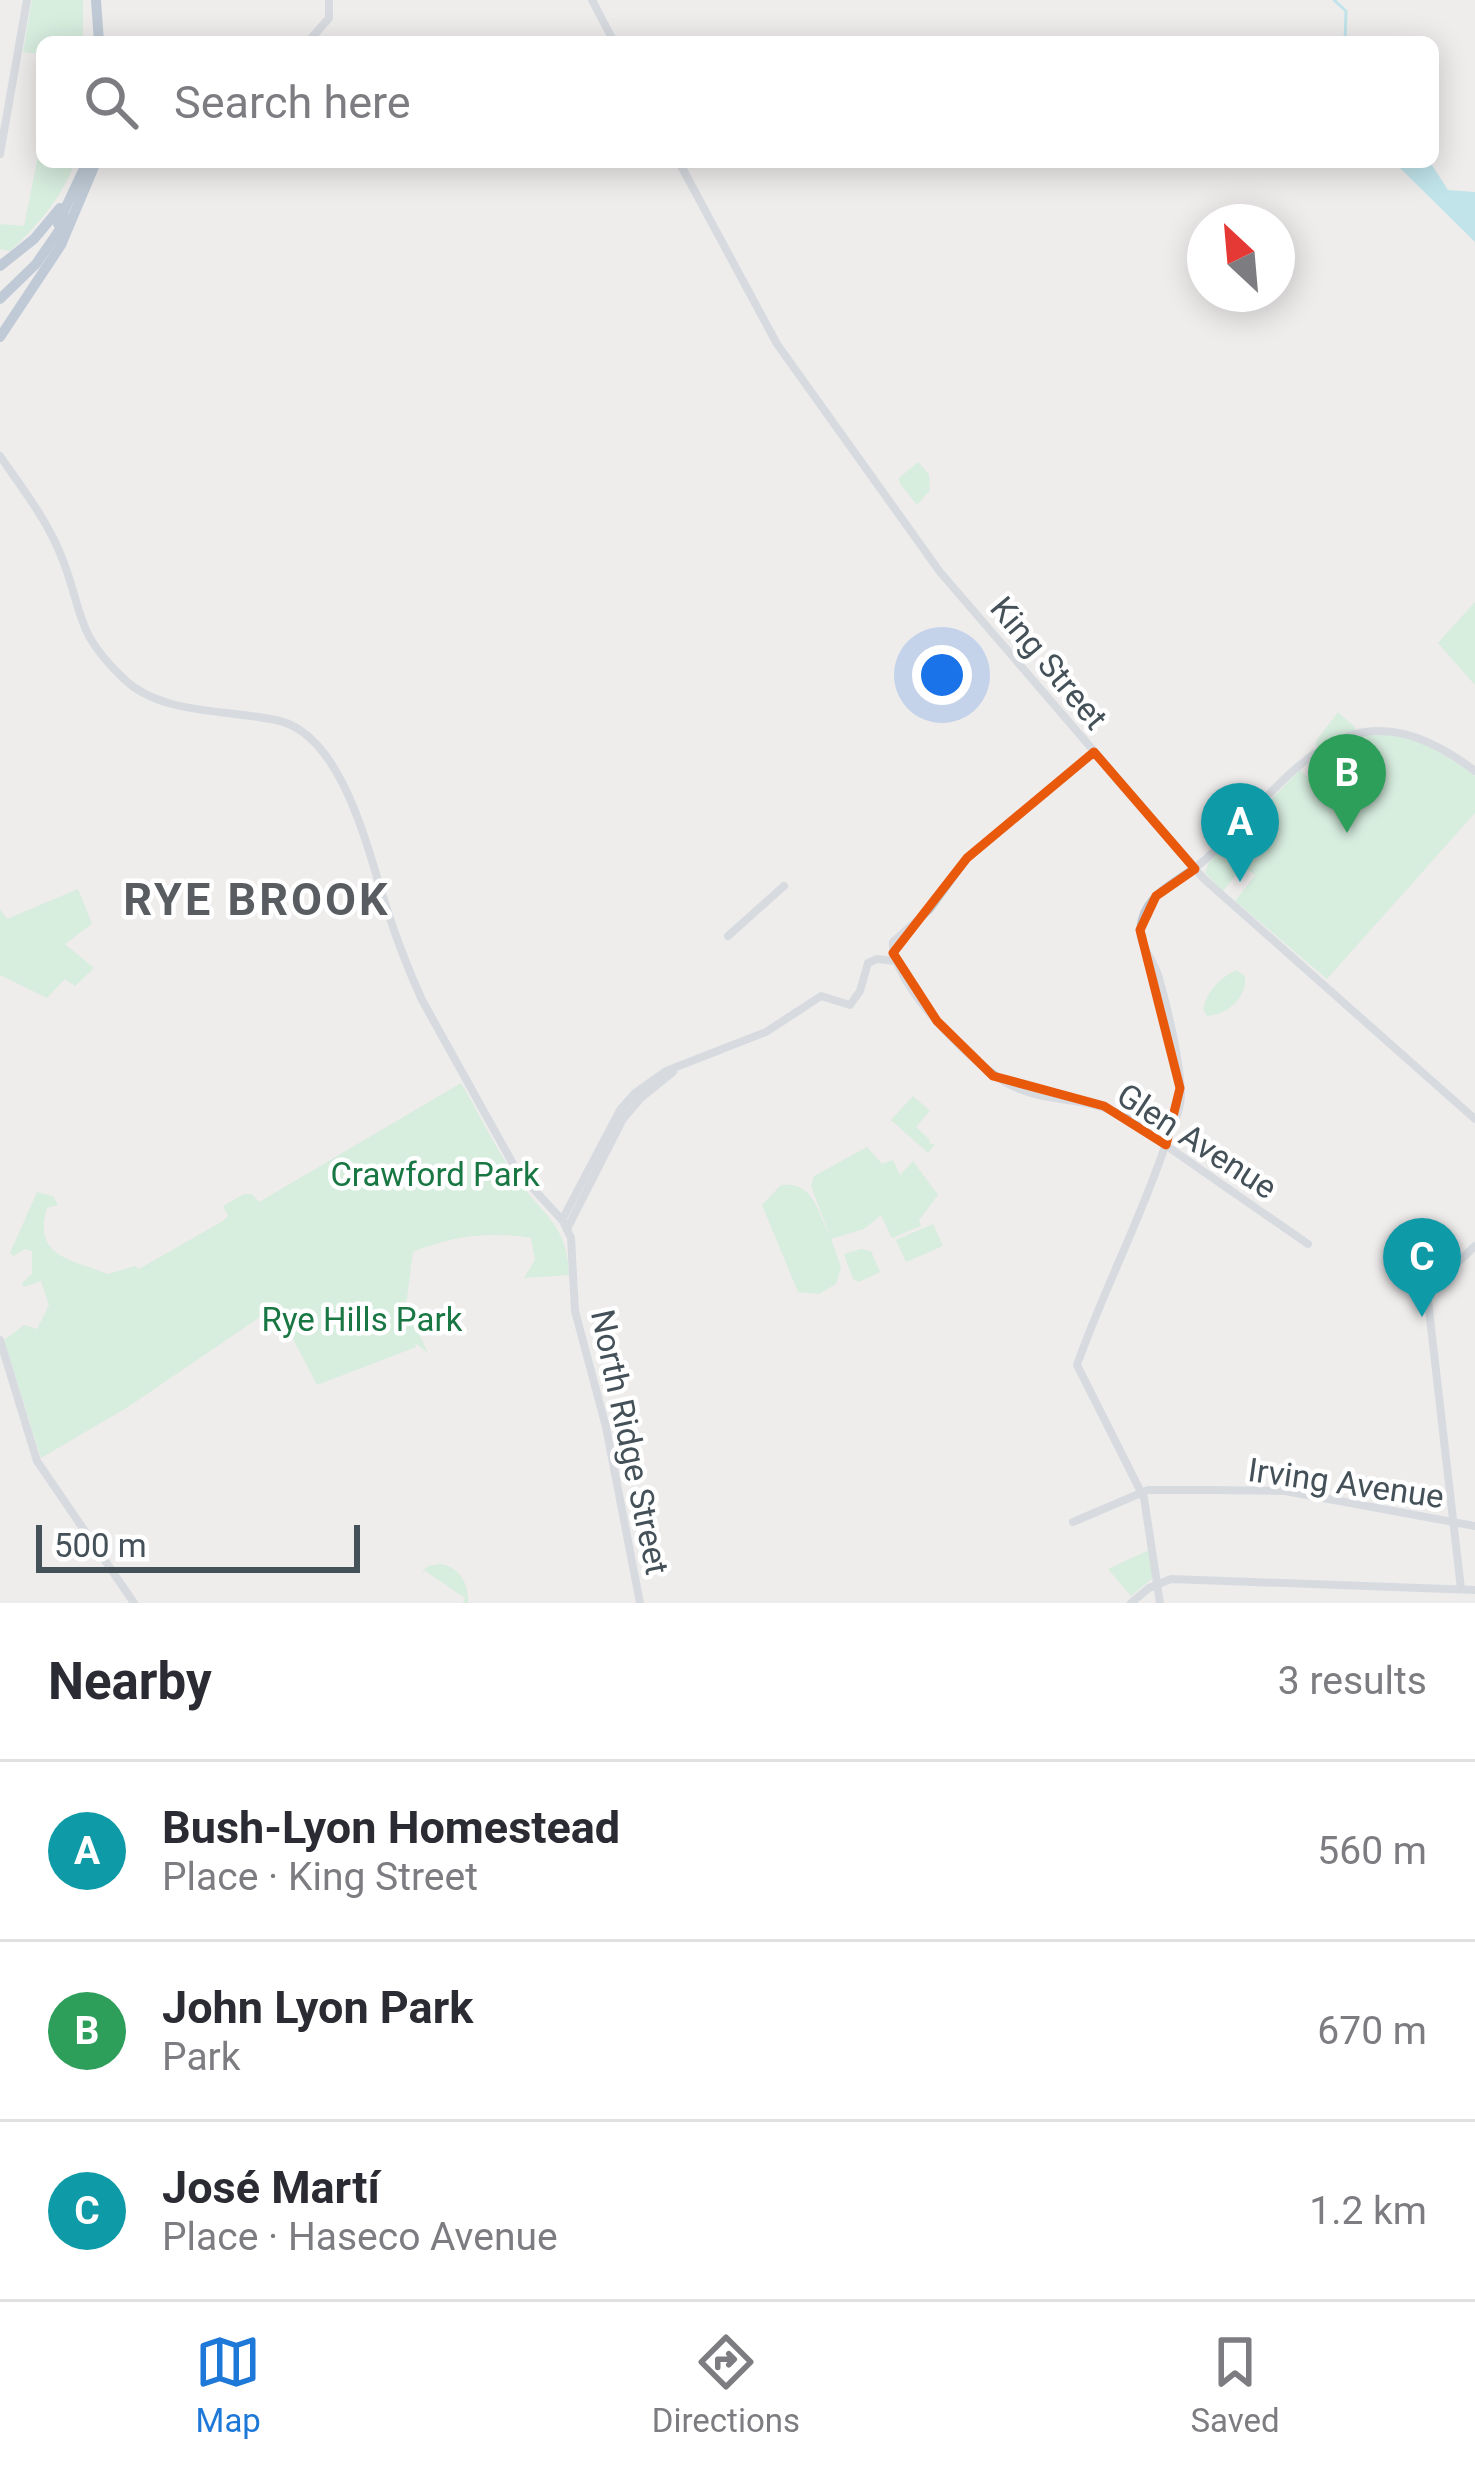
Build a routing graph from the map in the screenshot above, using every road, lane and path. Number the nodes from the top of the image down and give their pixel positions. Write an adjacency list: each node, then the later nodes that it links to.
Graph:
1 (27, 0): 8 (street)
2 (99, 0): 5 (highway)
3 (329, 0): 6 (street)
4 (592, 0): 7 (street)
5 (101, 36)
6 (313, 36)
7 (611, 36)
8 (0, 154)
9 (86, 168): 13 (highway)
10 (87, 168): 14 (highway)
11 (88, 168): 15 (highway)
12 (682, 168): 17 (street, King Street)
13 (0, 266)
14 (0, 295)
15 (0, 337)
16 (0, 456): 25 (street)
17 (1094, 752): 19 (street, King Street); 22 (street)
18 (1475, 771): 19 (street)
19 (1195, 869): 23 (street, King Street); 24 (street)
20 (784, 886): 21 (street)
21 (728, 935)
22 (897, 961): 24 (street, Glen Avenue); 25 (street)
23 (1475, 1119)
24 (1166, 1145): 26 (street, Glen Avenue); 29 (street)
25 (564, 1224): 37 (street, North Ridge Street)
26 (1307, 1244)
27 (1475, 1246): 31 (street)
28 (0, 1340): 36 (street)
29 (1141, 1492): 30 (street, Irving Avenue); 31 (street, Irving Avenue); 33 (street)
30 (1073, 1522)
31 (1453, 1522): 32 (street, Irving Avenue); 34 (street)
32 (1475, 1526)
33 (1158, 1584): 34 (street); 38 (street); 39 (street)
34 (1461, 1589): 35 (street)
35 (1475, 1590)
36 (134, 1603)
37 (640, 1603)
38 (1131, 1603)
39 (1160, 1603)

